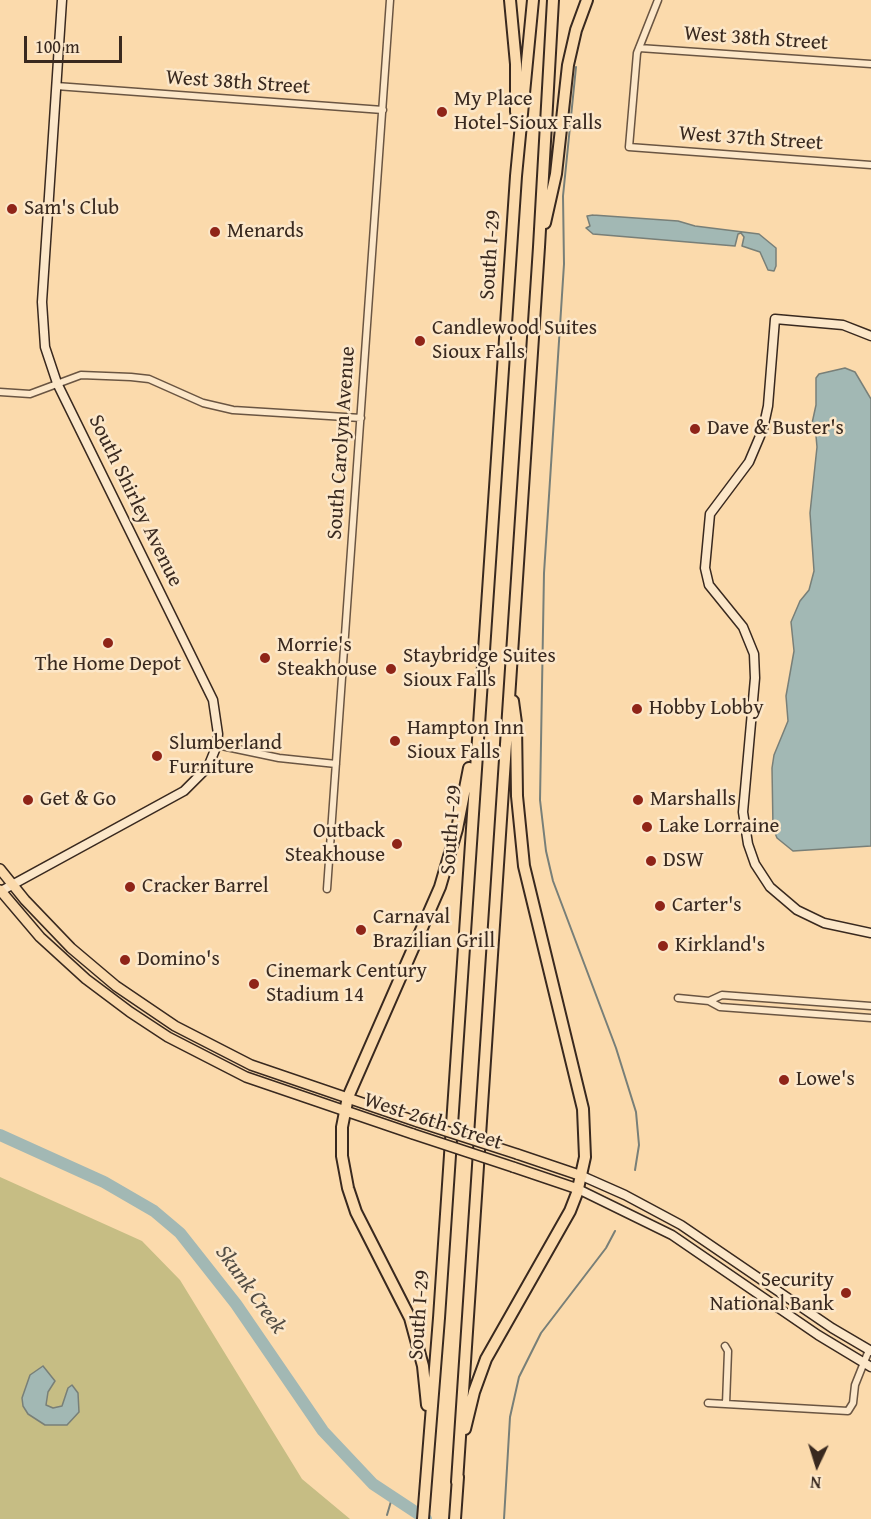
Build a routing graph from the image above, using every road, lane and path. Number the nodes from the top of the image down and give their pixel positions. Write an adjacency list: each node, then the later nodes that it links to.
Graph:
1 (62, 0): 10 (street, South Shirley Avenue)
2 (390, 0): 11 (street, South Carolyn Avenue)
3 (510, 0): 13 (highway)
4 (533, 0): 13 (highway, South I-29)
5 (553, 0): 14 (highway)
6 (587, 0): 14 (highway)
7 (657, 0): 8 (street)
8 (639, 48): 9 (street, West 38th Street); 12 (street, West 37th Street)
9 (871, 64)
10 (56, 86): 11 (street, West 38th Street); 16 (street, South Shirley Avenue)
11 (382, 110): 18 (street, South Carolyn Avenue)
12 (871, 165)
13 (516, 176): 20 (highway, South I-29)
14 (539, 247): 19 (highway)
15 (871, 336): 27 (street)
16 (57, 384): 17 (street); 18 (street); 21 (street, South Shirley Avenue)
17 (0, 393)
18 (361, 418): 22 (street, South Carolyn Avenue)
19 (510, 678): 34 (highway); 42 (highway)
20 (480, 703): 32 (highway); 41 (highway, South I-29)
21 (217, 746): 22 (street); 24 (street, South Shirley Avenue)
22 (336, 764): 25 (street, South Carolyn Avenue)
23 (0, 869): 24 (main road, West 26th Street)
24 (13, 886): 26 (street, South Shirley Avenue); 32 (main road, West 26th Street)
25 (327, 889)
26 (1, 891): 33 (main road, West 26th Street)
27 (871, 933)
28 (678, 998): 29 (street)
29 (709, 1001): 30 (street); 31 (street)
30 (871, 1006)
31 (871, 1018)
32 (348, 1097): 33 (highway); 34 (main road, West 26th Street, bridge)
33 (345, 1112): 35 (main road, West 26th Street, bridge); 41 (highway)
34 (582, 1176): 35 (highway); 37 (street, West 26th Street)
35 (578, 1189): 38 (street, West 26th Street); 42 (highway)
36 (725, 1346): 40 (street)
37 (870, 1348): 38 (street)
38 (869, 1363): 40 (street)
39 (708, 1403): 40 (street)
40 (726, 1404)
41 (427, 1471): 43 (highway, South I-29)
42 (457, 1487): 44 (highway)
43 (423, 1519)
44 (455, 1519)

